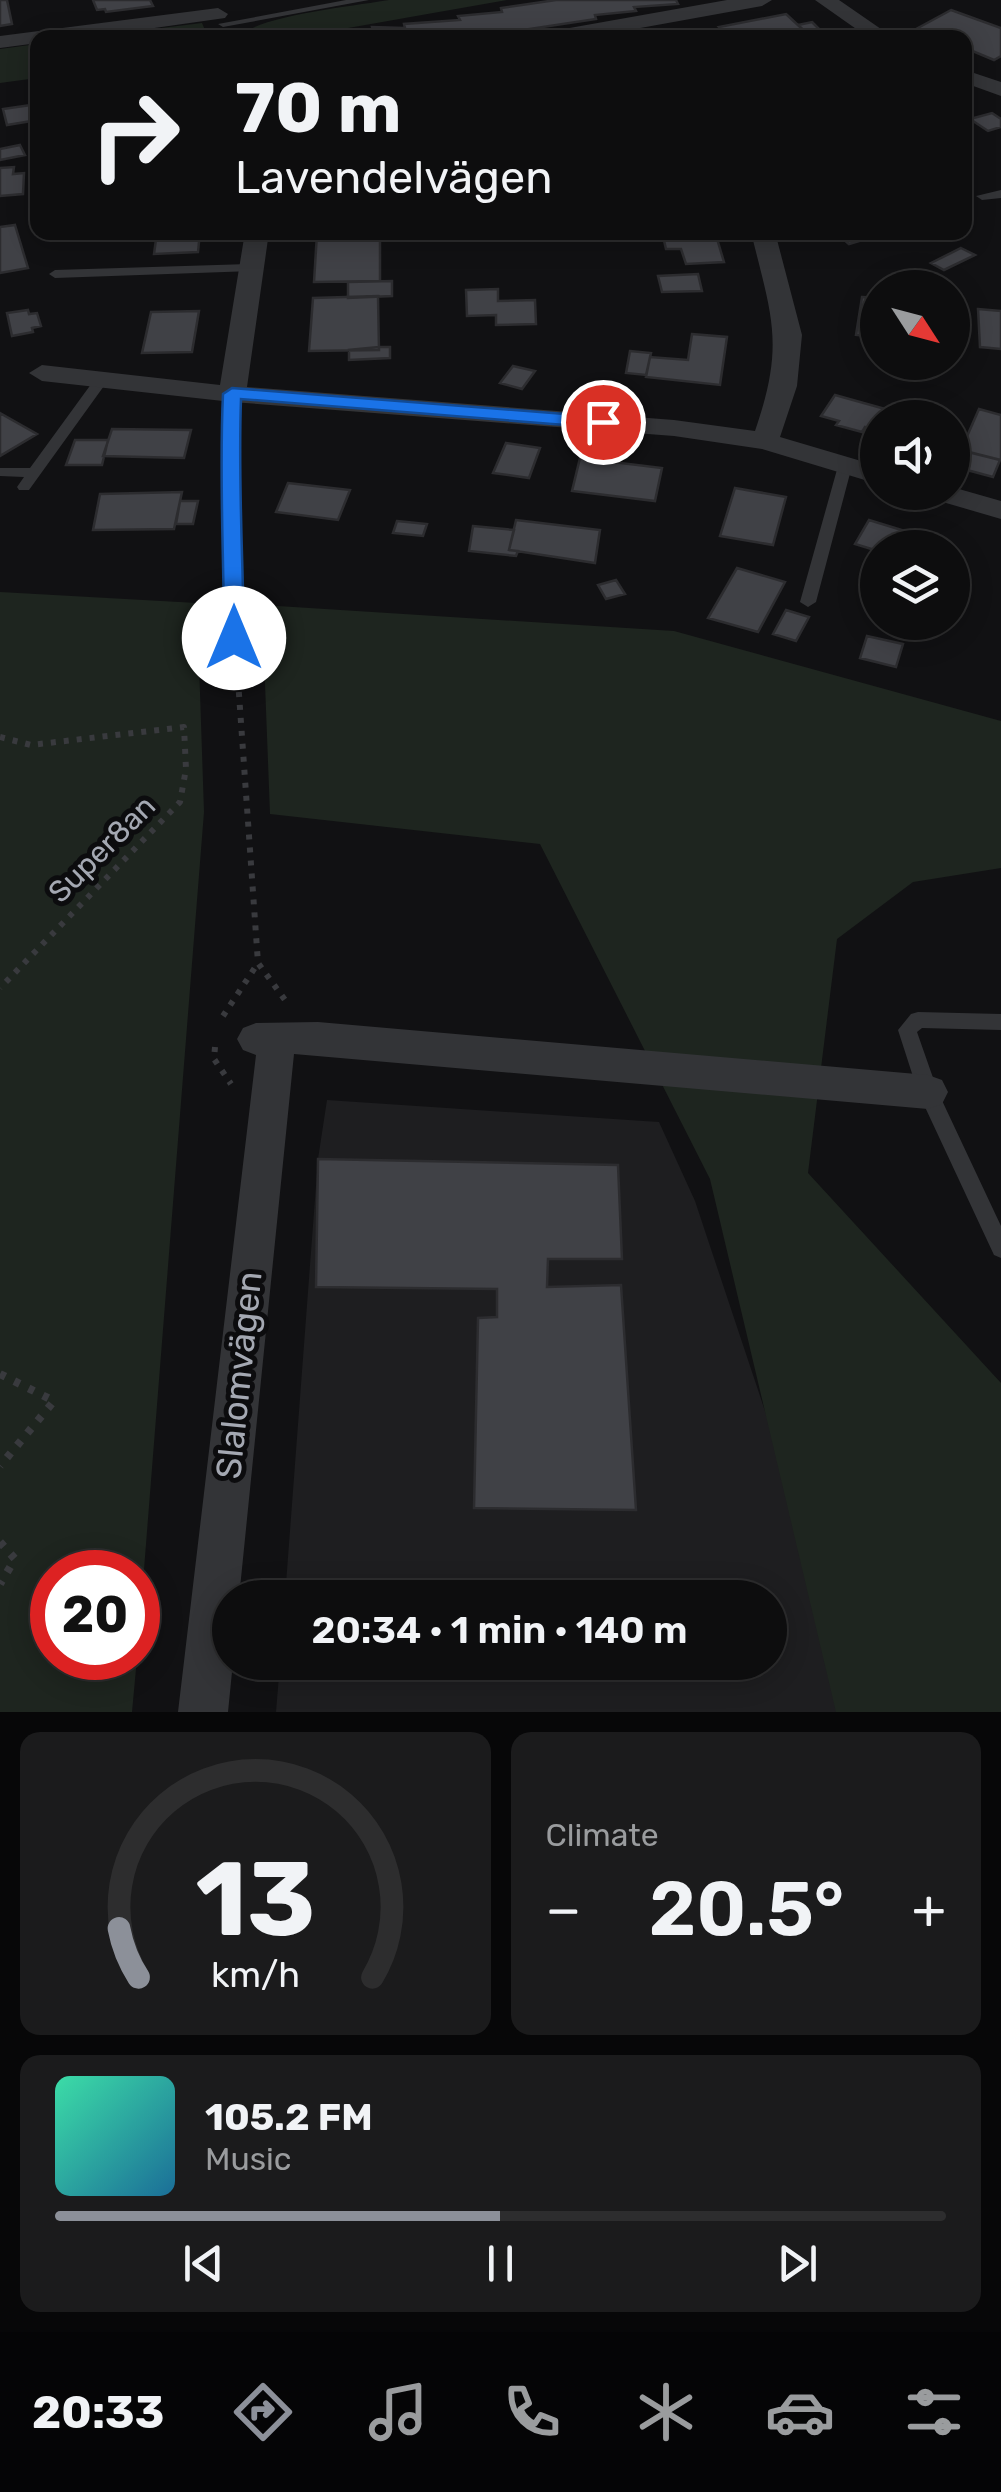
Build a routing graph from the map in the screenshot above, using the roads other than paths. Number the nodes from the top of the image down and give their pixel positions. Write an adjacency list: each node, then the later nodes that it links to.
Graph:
1 (364, 0): 4 (lane)
2 (762, 0): 6 (street)
3 (825, 0): 7 (street)
4 (221, 19): 5 (street)
5 (128, 30)
6 (592, 30)
7 (872, 30)
8 (30, 39): 9 (street)
9 (0, 42)
10 (972, 79): 11 (street)
11 (1001, 89)
12 (1001, 194): 13 (lane)
13 (982, 196)
14 (255, 240): 16 (street)
15 (765, 240): 21 (street)
16 (250, 268): 17 (lane); 20 (street)
17 (55, 274)
18 (42, 373): 19 (street)
19 (102, 379): 20 (street); 25 (lane)
20 (232, 394): 21 (street); 30 (lane)
21 (765, 441): 22 (street)
22 (845, 466): 23 (street); 29 (lane)
23 (860, 470)
24 (0, 472): 25 (lane)
25 (34, 473): 26 (lane)
26 (24, 487)
27 (970, 501): 28 (street)
28 (1001, 510)
29 (808, 602)
30 (234, 638)
31 (1001, 1022): 32 (lane)
32 (928, 1092): 33 (lane); 34 (street, Slalomvägen)
33 (1001, 1248)
34 (203, 1712)

